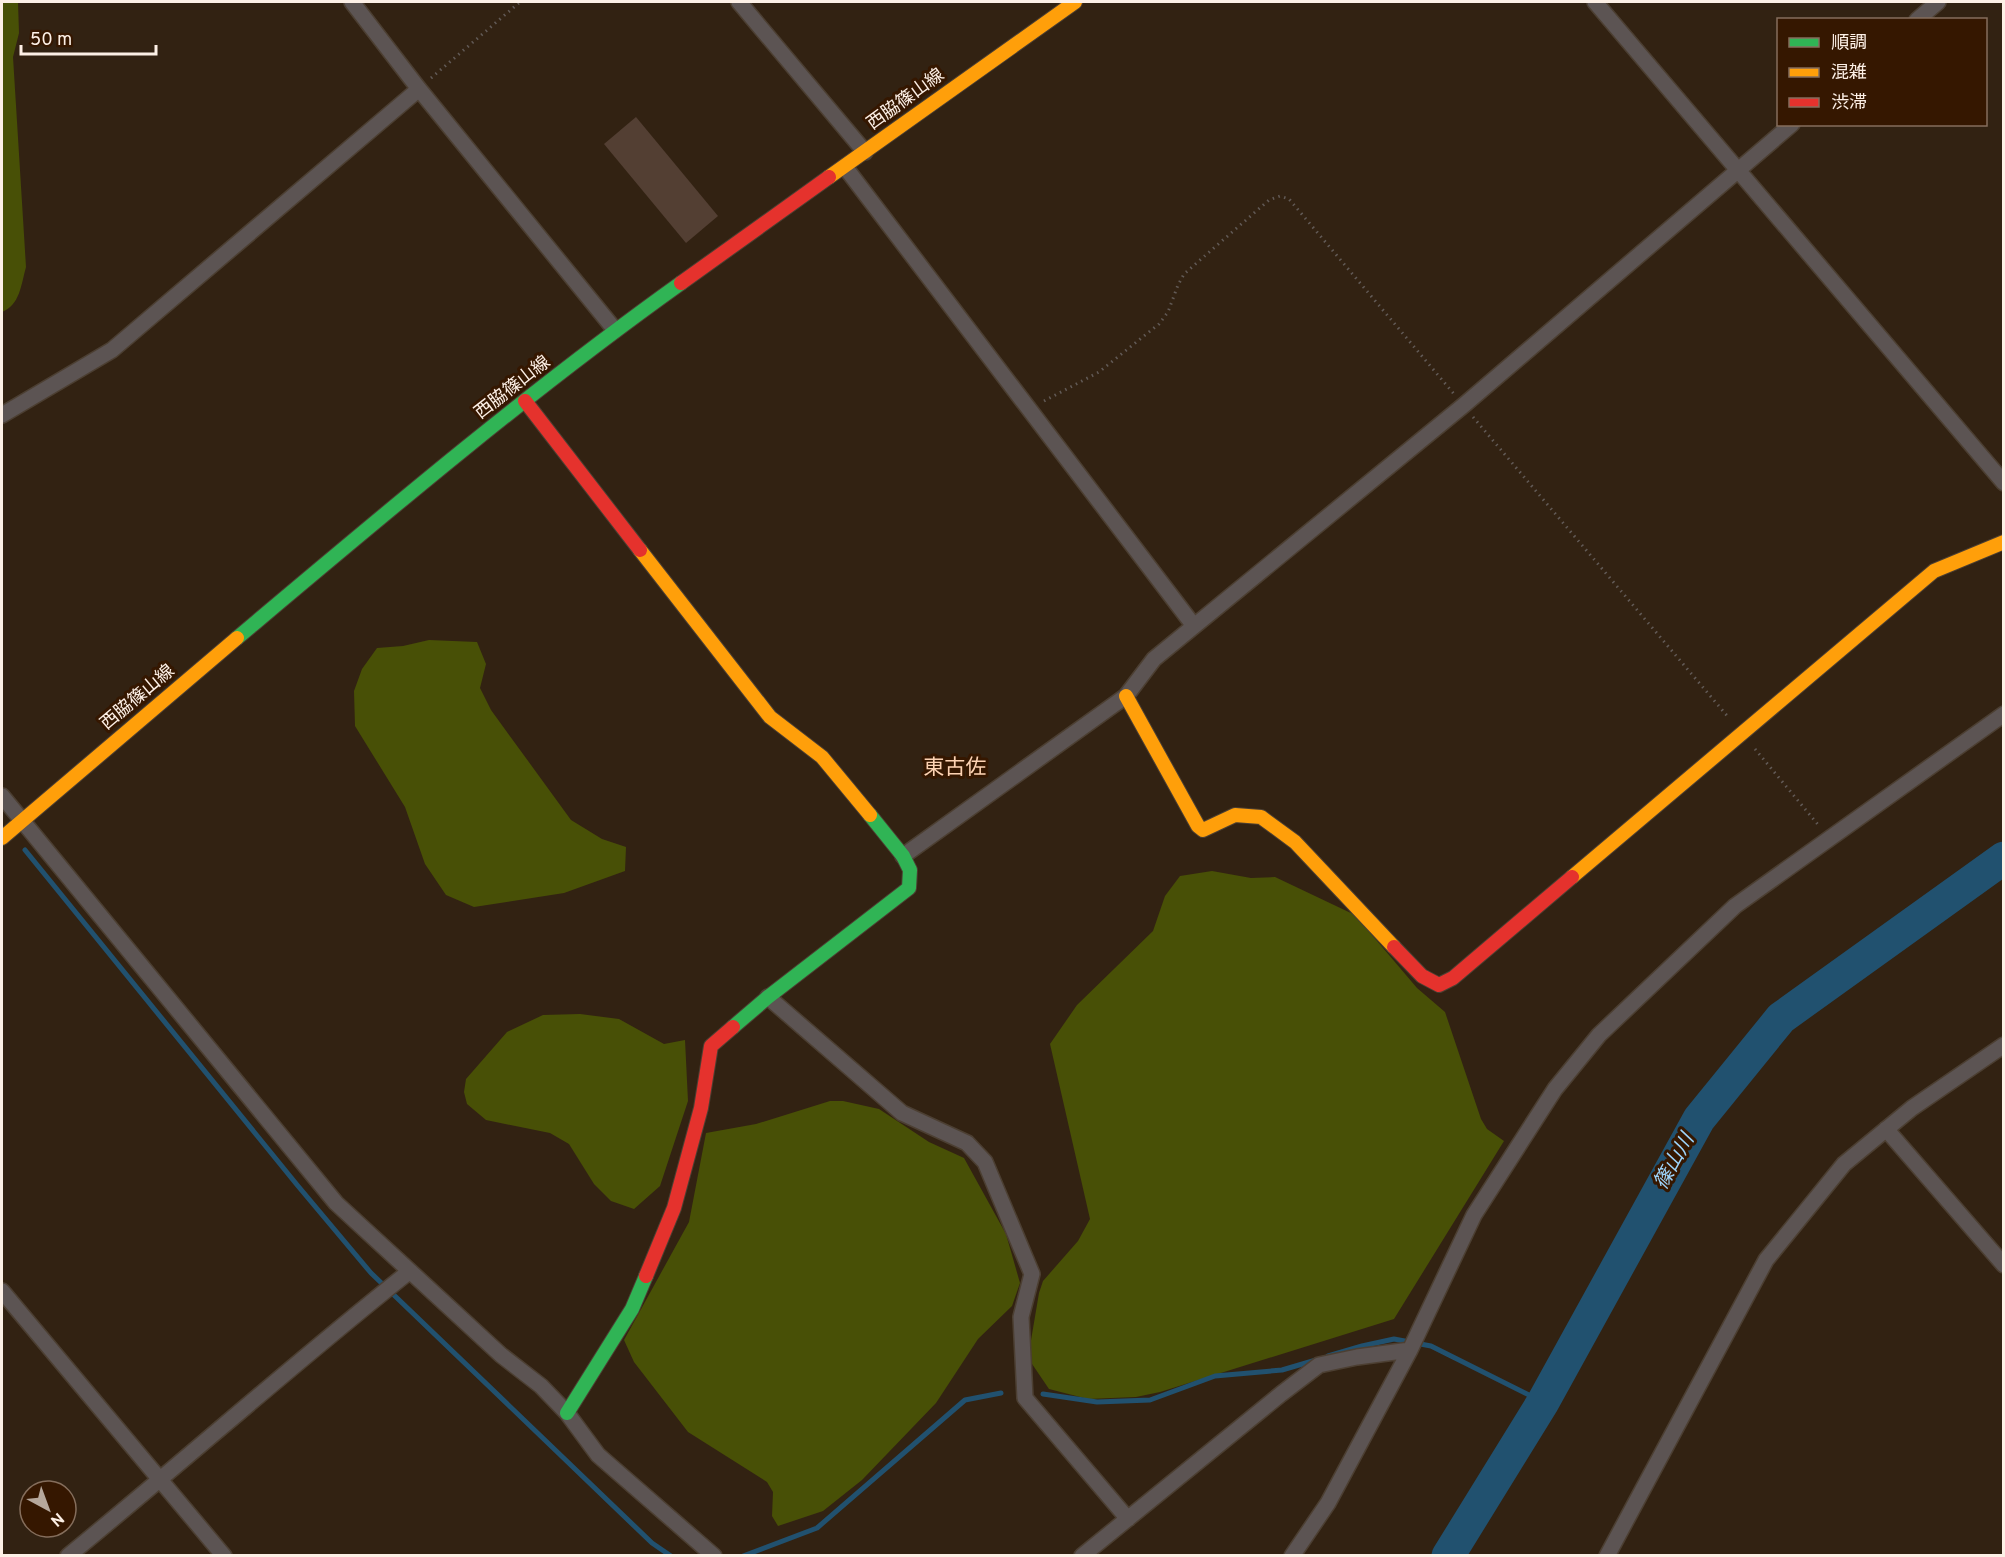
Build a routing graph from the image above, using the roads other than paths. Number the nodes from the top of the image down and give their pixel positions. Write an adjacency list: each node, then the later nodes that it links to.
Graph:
1 (352, 2): 7 (street)
2 (739, 2): 9 (street)
3 (1075, 2): 9 (street, 西脇篠山線)
4 (1595, 2): 11 (street)
5 (1938, 2): 6 (street)
6 (1919, 18)
7 (418, 89): 12 (street); 14 (street)
8 (1790, 126): 11 (street)
9 (865, 152): 10 (street, 西脇篠山線)
10 (845, 167): 12 (street, 西脇篠山線); 17 (street)
11 (1738, 170): 15 (street); 17 (street)
12 (615, 330): 13 (street, 西脇篠山線)
13 (525, 401): 21 (street, 西脇篠山線); 23 (street)
14 (2, 415)
15 (2004, 483)
16 (2004, 542): 18 (street)
17 (1194, 626): 18 (street)
18 (1126, 696): 23 (street)
19 (2004, 714): 30 (street)
20 (2, 796): 21 (street)
21 (22, 820): 22 (street, 西脇篠山線); 28 (street)
22 (2, 838)
23 (903, 856): 24 (street)
24 (768, 997): 31 (street); 33 (street)
25 (2004, 1045): 26 (street)
26 (1886, 1129): 27 (street); 39 (street)
27 (2004, 1265)
28 (410, 1271): 31 (street); 32 (street)
29 (2, 1291): 32 (street)
30 (1410, 1350): 33 (street); 38 (street)
31 (567, 1413): 36 (street)
32 (160, 1480): 34 (street); 35 (street)
33 (1128, 1519): 37 (street)
34 (68, 1556)
35 (224, 1556)
36 (714, 1556)
37 (1082, 1556)
38 (1292, 1556)
39 (1607, 1556)

